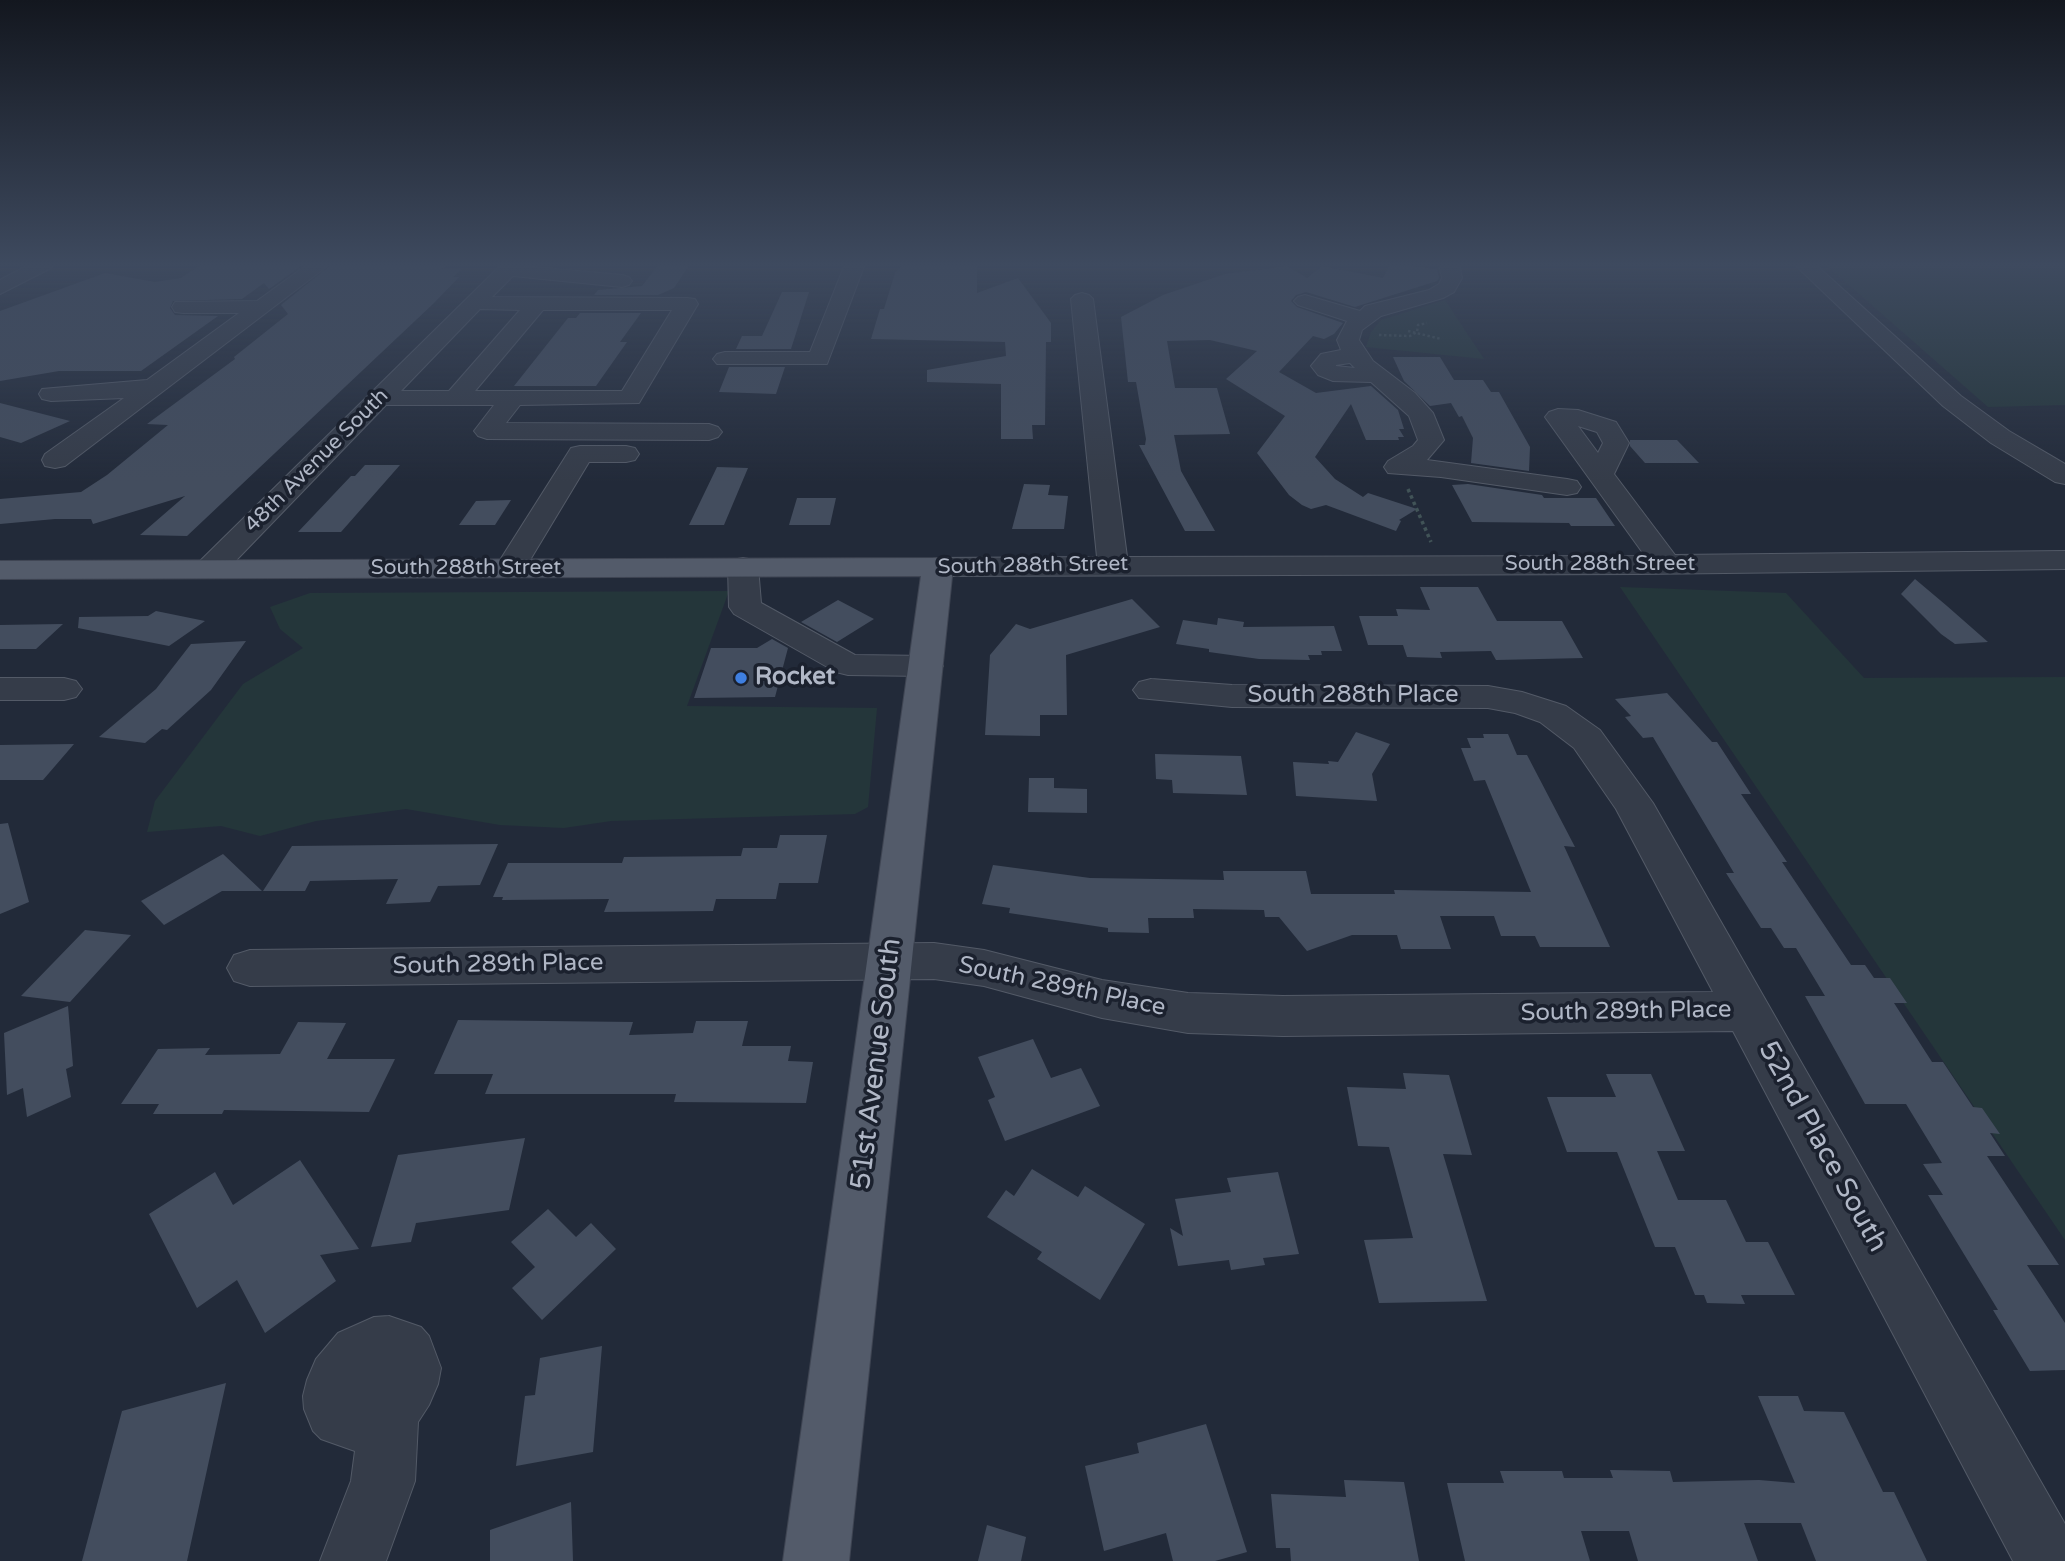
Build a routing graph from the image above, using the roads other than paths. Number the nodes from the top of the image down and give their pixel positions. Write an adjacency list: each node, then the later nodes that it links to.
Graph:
1 (222, 337): 12 (street)
2 (441, 337): 14 (street, 48th Avenue South)
3 (508, 337): 15 (street)
4 (667, 337): 17 (street)
5 (827, 337): 10 (street)
6 (1086, 337): 27 (street)
7 (1350, 337): 9 (street)
8 (1883, 337): 23 (street)
9 (1356, 355): 11 (street); 11 (street)
10 (725, 359)
11 (1376, 375): 24 (street)
12 (155, 387): 13 (street); 21 (street)
13 (51, 394)
14 (380, 398): 15 (street); 31 (street, 48th Avenue South)
15 (456, 398): 16 (street)
16 (513, 398): 17 (street); 18 (street)
17 (630, 398): 18 (street)
18 (610, 431): 19 (street)
19 (709, 432)
20 (670, 455): 30 (street)
21 (55, 460)
22 (1600, 474): 26 (street)
23 (2065, 476)
24 (1567, 487)
25 (2065, 560): 26 (street, South 288th Street)
26 (1666, 564): 27 (street, South 288th Street)
27 (1113, 565): 28 (street, South 288th Street)
28 (938, 566): 29 (main road, South 288th Street); 33 (main road, 51st Avenue South)
29 (743, 567): 30 (main road, South 288th Street); 33 (street)
30 (510, 568): 31 (main road, South 288th Street)
31 (210, 569): 32 (main road, South 288th Street)
32 (0, 570)
33 (926, 666): 38 (main road, 51st Avenue South)
34 (0, 689): 35 (street)
35 (64, 689)
36 (1151, 690): 37 (street, South 288th Place)
37 (1553, 714): 40 (street, 52nd Place South)
38 (890, 960): 39 (street, South 289th Place); 40 (street, South 289th Place); 43 (main road, 51st Avenue South)
39 (250, 968)
40 (1748, 1010): 44 (street, 52nd Place South)
41 (386, 1410): 42 (street)
42 (354, 1561)
43 (816, 1561)
44 (2049, 1561)

